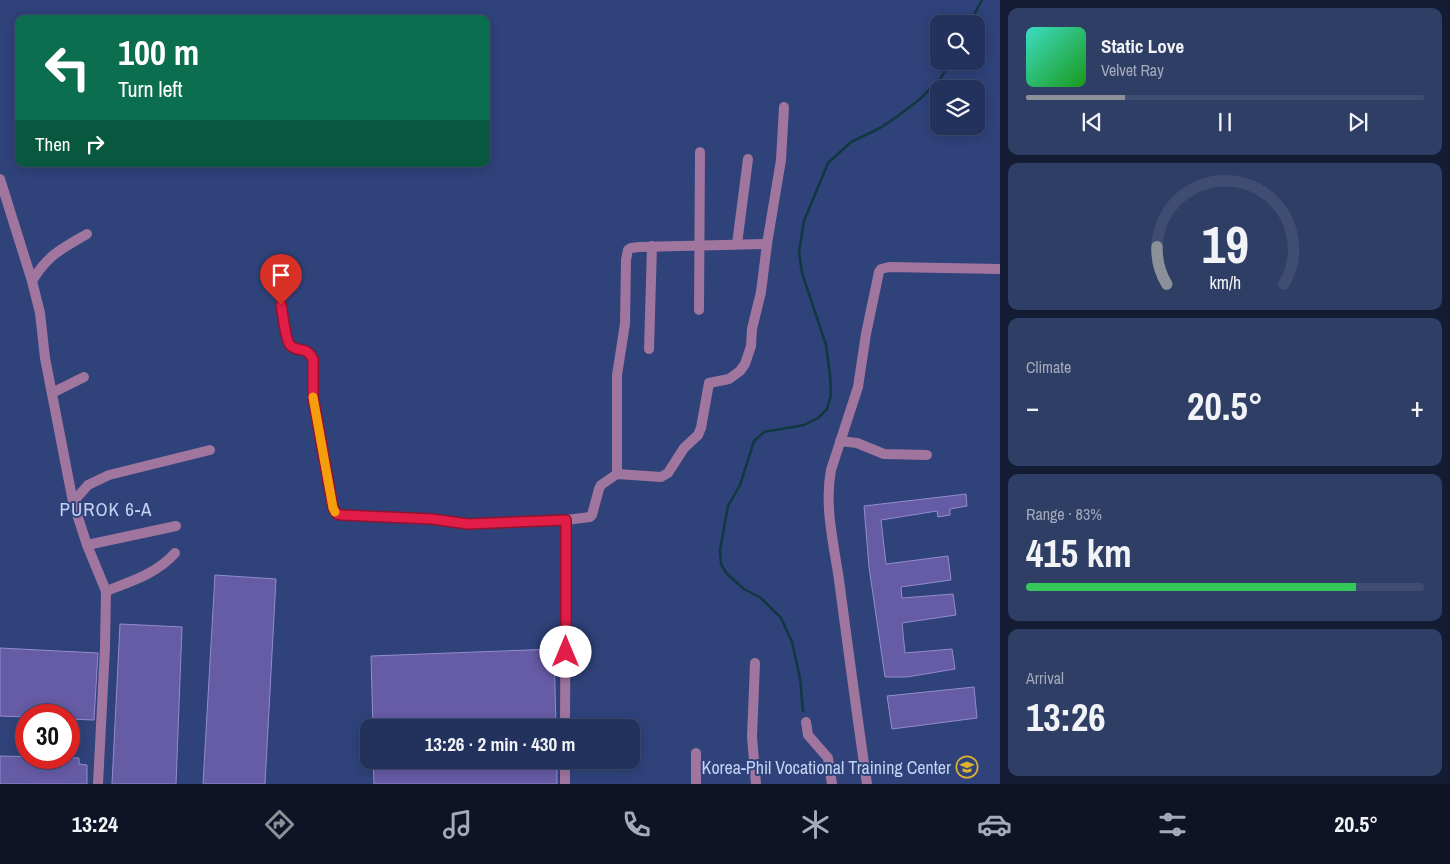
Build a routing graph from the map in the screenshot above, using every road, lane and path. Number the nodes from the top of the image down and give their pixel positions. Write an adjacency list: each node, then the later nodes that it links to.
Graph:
1 (784, 107): 7 (street)
2 (700, 152): 8 (street)
3 (748, 159): 6 (street)
4 (0, 179): 11 (street)
5 (87, 234): 11 (street)
6 (737, 244): 7 (street); 8 (street)
7 (767, 244): 20 (street)
8 (699, 245): 9 (street); 13 (street)
9 (652, 246): 14 (street); 20 (street)
10 (1000, 269): 17 (street)
11 (32, 281): 16 (street)
12 (281, 305): 22 (street)
13 (699, 310)
14 (649, 350)
15 (84, 377): 16 (street)
16 (52, 393): 21 (street)
17 (840, 441): 19 (street); 37 (street)
18 (210, 450): 21 (street)
19 (927, 455)
20 (617, 474): 22 (street)
21 (73, 502): 24 (street)
22 (566, 520): 28 (street)
23 (176, 526): 24 (street)
24 (87, 545): 26 (street)
25 (175, 553): 26 (street)
26 (106, 591): 32 (street)
27 (755, 663): 35 (street)
28 (565, 719)
29 (806, 722): 36 (street)
30 (696, 753): 34 (street)
31 (565, 769): 33 (street)
32 (98, 784)
33 (565, 784)
34 (696, 784)
35 (756, 784)
36 (832, 784)
37 (867, 784)

